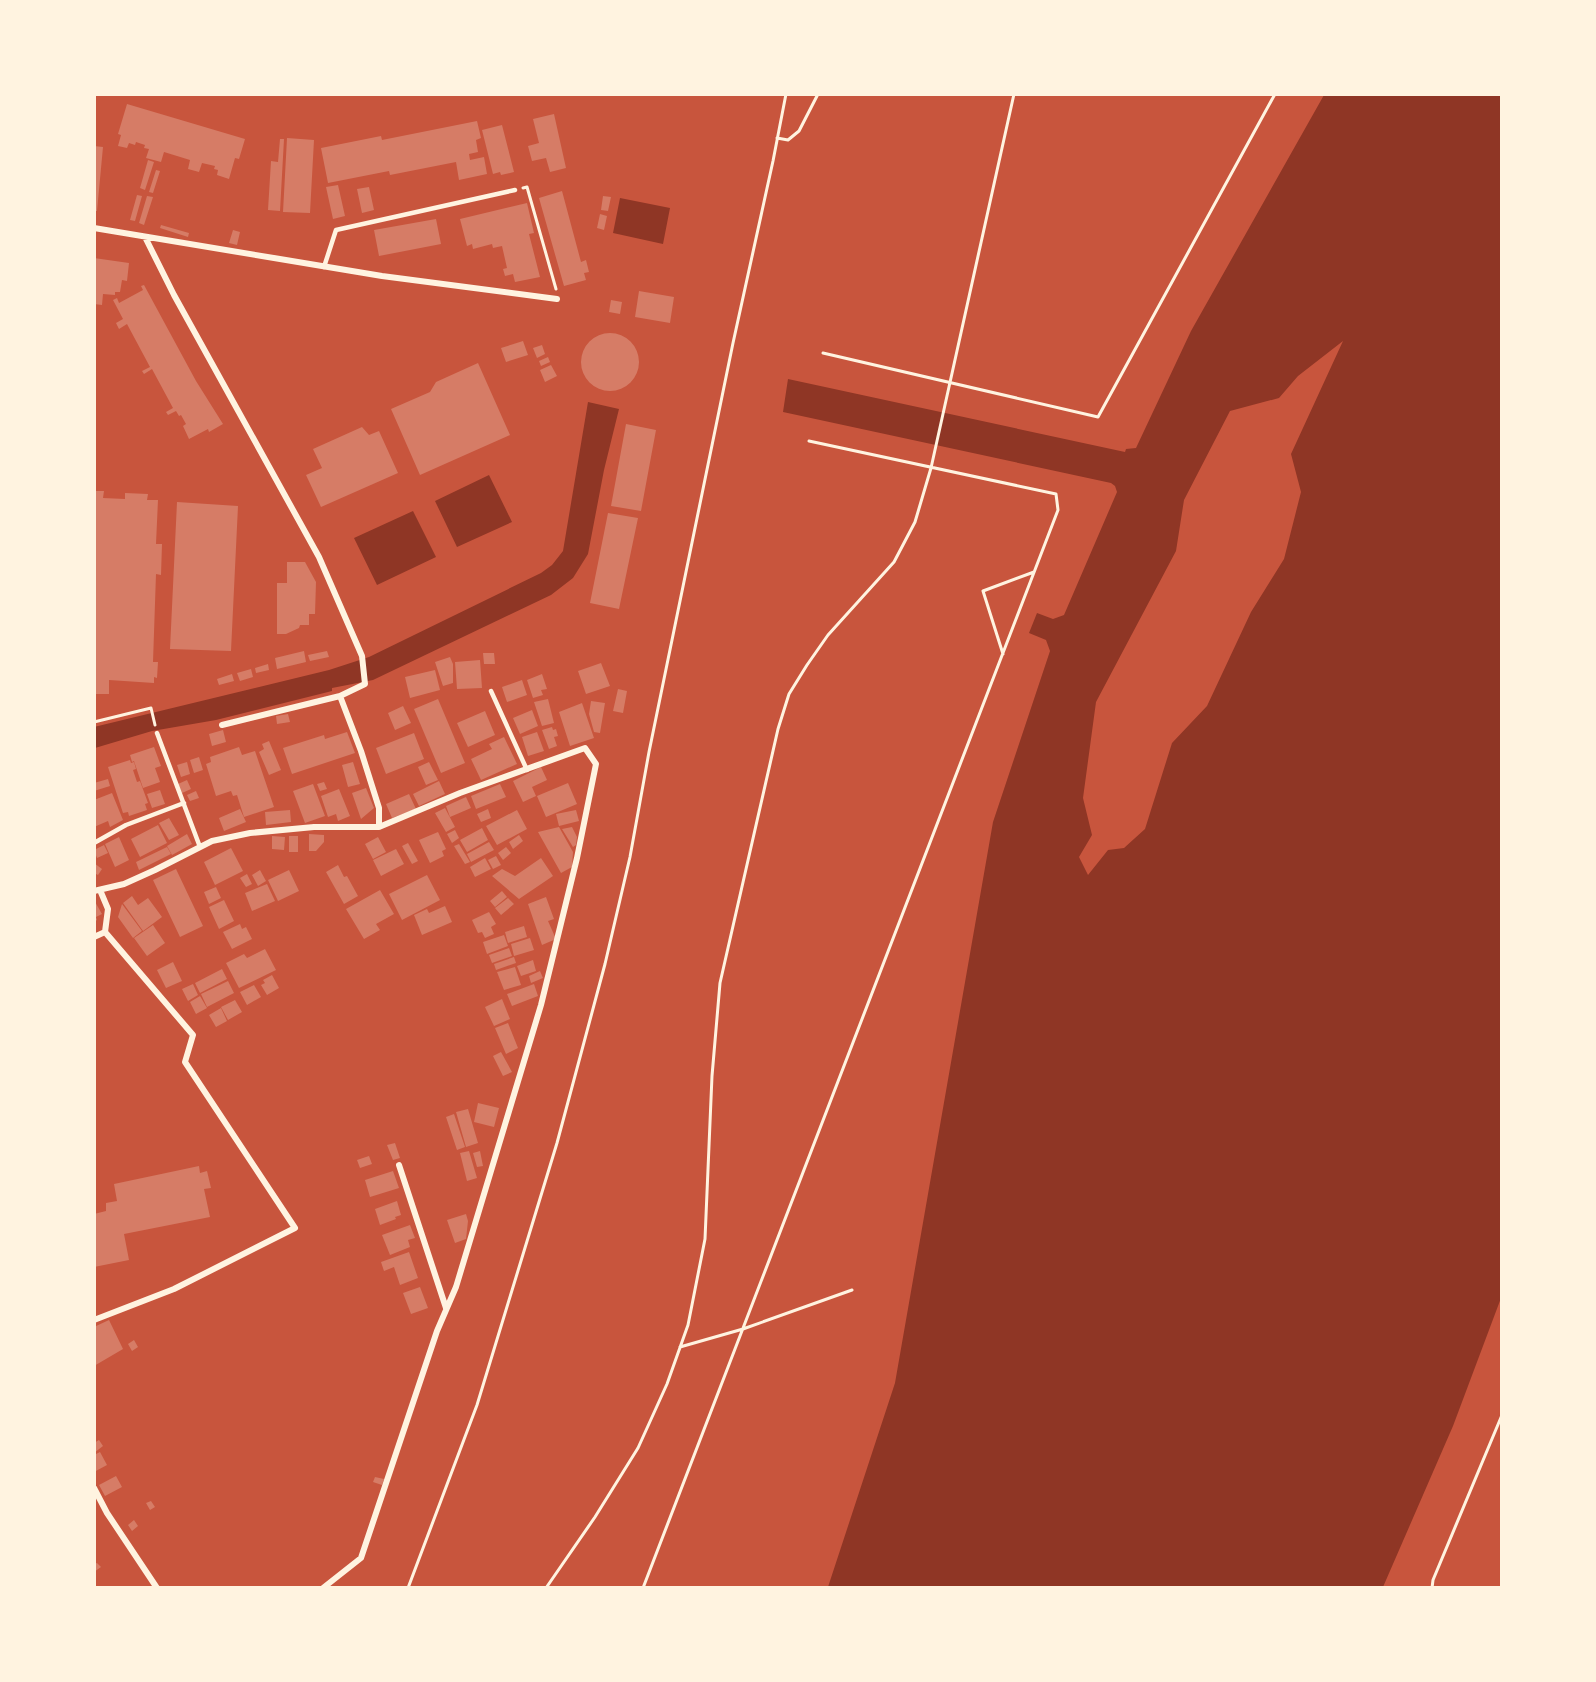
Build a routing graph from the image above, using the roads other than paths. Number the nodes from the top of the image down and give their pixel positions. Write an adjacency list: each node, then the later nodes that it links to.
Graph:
1 (515, 190): 4 (lane)
2 (94, 228): 3 (street)
3 (144, 237): 4 (street); 7 (street)
4 (324, 267): 5 (street)
5 (557, 299)
6 (491, 691): 10 (lane)
7 (340, 696): 8 (street); 12 (street)
8 (222, 725)
9 (157, 733): 11 (lane)
10 (527, 770): 12 (street); 19 (street)
11 (184, 803): 13 (lane); 14 (lane)
12 (379, 827): 14 (street)
13 (94, 843)
14 (200, 847): 15 (street)
15 (96, 890): 16 (street)
16 (105, 932): 17 (street); 20 (street)
17 (94, 937)
18 (399, 1165): 19 (street)
19 (447, 1309): 23 (street)
20 (94, 1320)
21 (94, 1488): 22 (street)
22 (157, 1587)
23 (323, 1587)

